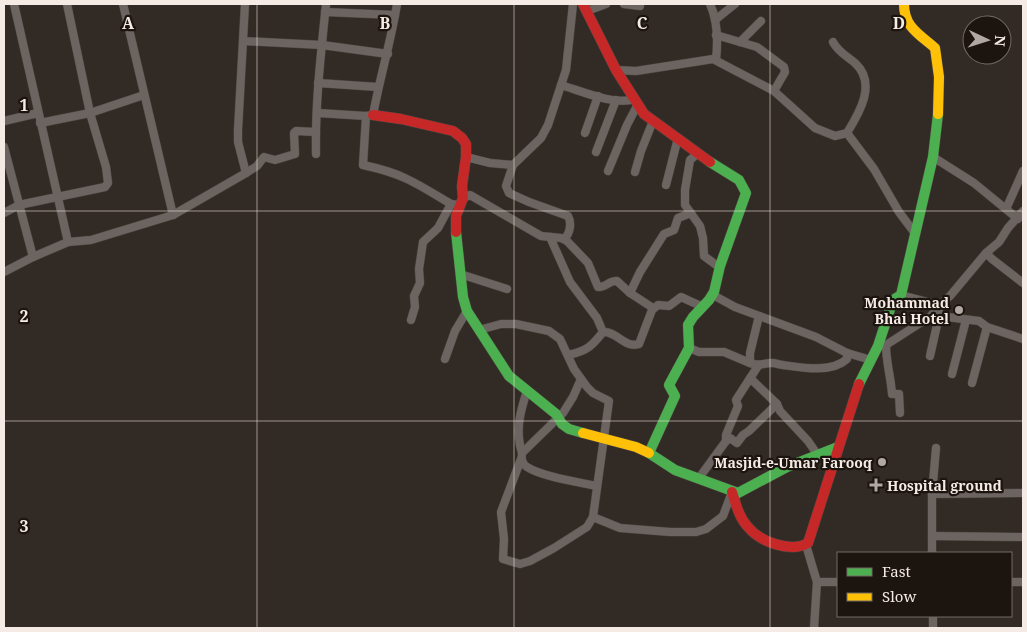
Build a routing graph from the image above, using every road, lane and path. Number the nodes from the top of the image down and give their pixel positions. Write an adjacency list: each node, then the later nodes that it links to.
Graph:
1 (14, 4): 34 (street)
2 (67, 4): 35 (street)
3 (123, 4): 30 (street)
4 (245, 4): 19 (street)
5 (397, 4): 15 (street)
6 (573, 4): 27 (street)
7 (606, 4): 13 (street)
8 (624, 4): 12 (street)
9 (710, 4): 16 (street)
10 (735, 4): 16 (street)
11 (904, 4): 50 (street)
12 (640, 6)
13 (585, 7): 25 (street)
14 (326, 8): 15 (street); 22 (street)
15 (395, 15): 23 (street)
16 (715, 20): 18 (street)
17 (761, 21): 20 (street)
18 (716, 35): 20 (street); 24 (street)
19 (243, 41): 22 (street); 55 (street)
20 (740, 42): 29 (street)
21 (833, 42): 43 (street)
22 (322, 45): 23 (street); 26 (street)
23 (388, 54): 28 (street)
24 (716, 60): 25 (street); 29 (street)
25 (616, 70): 33 (street)
26 (318, 83): 28 (street); 36 (street)
27 (561, 85): 31 (street); 51 (street)
28 (378, 87): 37 (street)
29 (774, 91): 43 (street)
30 (144, 95): 35 (street); 64 (street)
31 (598, 96): 32 (street); 42 (street)
32 (616, 100): 33 (street); 46 (street)
33 (637, 102): 39 (street); 52 (street)
34 (38, 113): 38 (street); 40 (street)
35 (90, 113): 40 (street); 57 (street)
36 (318, 113): 37 (street); 41 (street)
37 (370, 116): 49 (street); 58 (street)
38 (4, 121)
39 (653, 121): 44 (street); 54 (street)
40 (40, 123): 57 (street)
41 (316, 132): 47 (street); 55 (street)
42 (586, 133)
43 (847, 133): 66 (street)
44 (678, 138): 48 (street); 56 (street)
45 (4, 147): 59 (street)
46 (596, 152)
47 (316, 154)
48 (697, 154): 63 (street); 72 (street)
49 (466, 157): 51 (street); 58 (street)
50 (933, 157): 60 (street); 66 (street)
51 (513, 166): 68 (street)
52 (608, 171)
53 (1023, 171): 60 (street)
54 (635, 172)
55 (246, 173): 64 (street)
56 (666, 186)
57 (57, 197): 59 (street); 69 (street)
58 (458, 203): 67 (street); 74 (street); 86 (street)
59 (19, 205): 62 (street); 71 (street)
60 (1006, 209): 65 (street)
61 (1023, 211): 65 (street)
62 (4, 213)
63 (691, 213): 72 (street); 77 (street)
64 (173, 216): 69 (street)
65 (1018, 219): 70 (street)
66 (914, 232): 79 (street)
67 (550, 237): 68 (street); 90 (street)
68 (564, 240): 77 (street)
69 (68, 242): 71 (street)
70 (986, 253): 75 (street); 80 (street)
71 (33, 257): 73 (street)
72 (720, 267): 78 (street)
73 (4, 272)
74 (460, 274): 76 (street); 83 (street)
75 (1023, 284)
76 (506, 290)
77 (630, 293): 82 (street)
78 (713, 295): 81 (street); 84 (street)
79 (900, 295): 80 (street); 92 (street)
80 (939, 305): 85 (street); 92 (street)
81 (703, 307): 82 (street); 93 (street)
82 (653, 308): 90 (street)
83 (467, 311): 89 (street); 97 (street)
84 (759, 316): 94 (street); 99 (street)
85 (939, 316): 87 (street); 96 (street)
86 (411, 320)
87 (966, 320): 88 (street); 101 (street)
88 (988, 326): 91 (street); 104 (street)
89 (479, 330): 95 (street); 105 (street)
90 (603, 332): 95 (street)
91 (1023, 339)
92 (882, 346): 98 (street); 107 (street)
93 (689, 348): 99 (street); 113 (street)
94 (848, 353): 98 (street); 100 (street)
95 (568, 355): 103 (street)
96 (930, 356)
97 (445, 359)
98 (871, 360): 111 (street)
99 (750, 363): 100 (street)
100 (758, 366): 102 (street)
101 (952, 374)
102 (750, 378): 106 (street); 110 (street)
103 (581, 379): 108 (street); 109 (street)
104 (972, 383)
105 (527, 391): 108 (street); 115 (street)
106 (776, 404): 110 (street); 114 (street)
107 (900, 412)
108 (558, 418): 109 (street); 115 (street)
109 (604, 439): 113 (street); 117 (street)
110 (726, 441): 116 (street)
111 (838, 447): 114 (street); 124 (street)
112 (936, 448): 120 (street)
113 (649, 453): 116 (street)
114 (817, 454): 118 (street)
115 (522, 456): 117 (street); 121 (street)
116 (699, 478): 118 (street)
117 (597, 486): 121 (street)
118 (732, 492): 121 (street); 124 (street)
119 (1023, 492): 120 (street)
120 (932, 494): 122 (street)
121 (593, 517)
122 (932, 536): 123 (street); 125 (street)
123 (1023, 537)
124 (806, 544): 126 (street)
125 (932, 552)
126 (817, 582): 127 (street); 128 (street)
127 (837, 582)
128 (814, 628)

